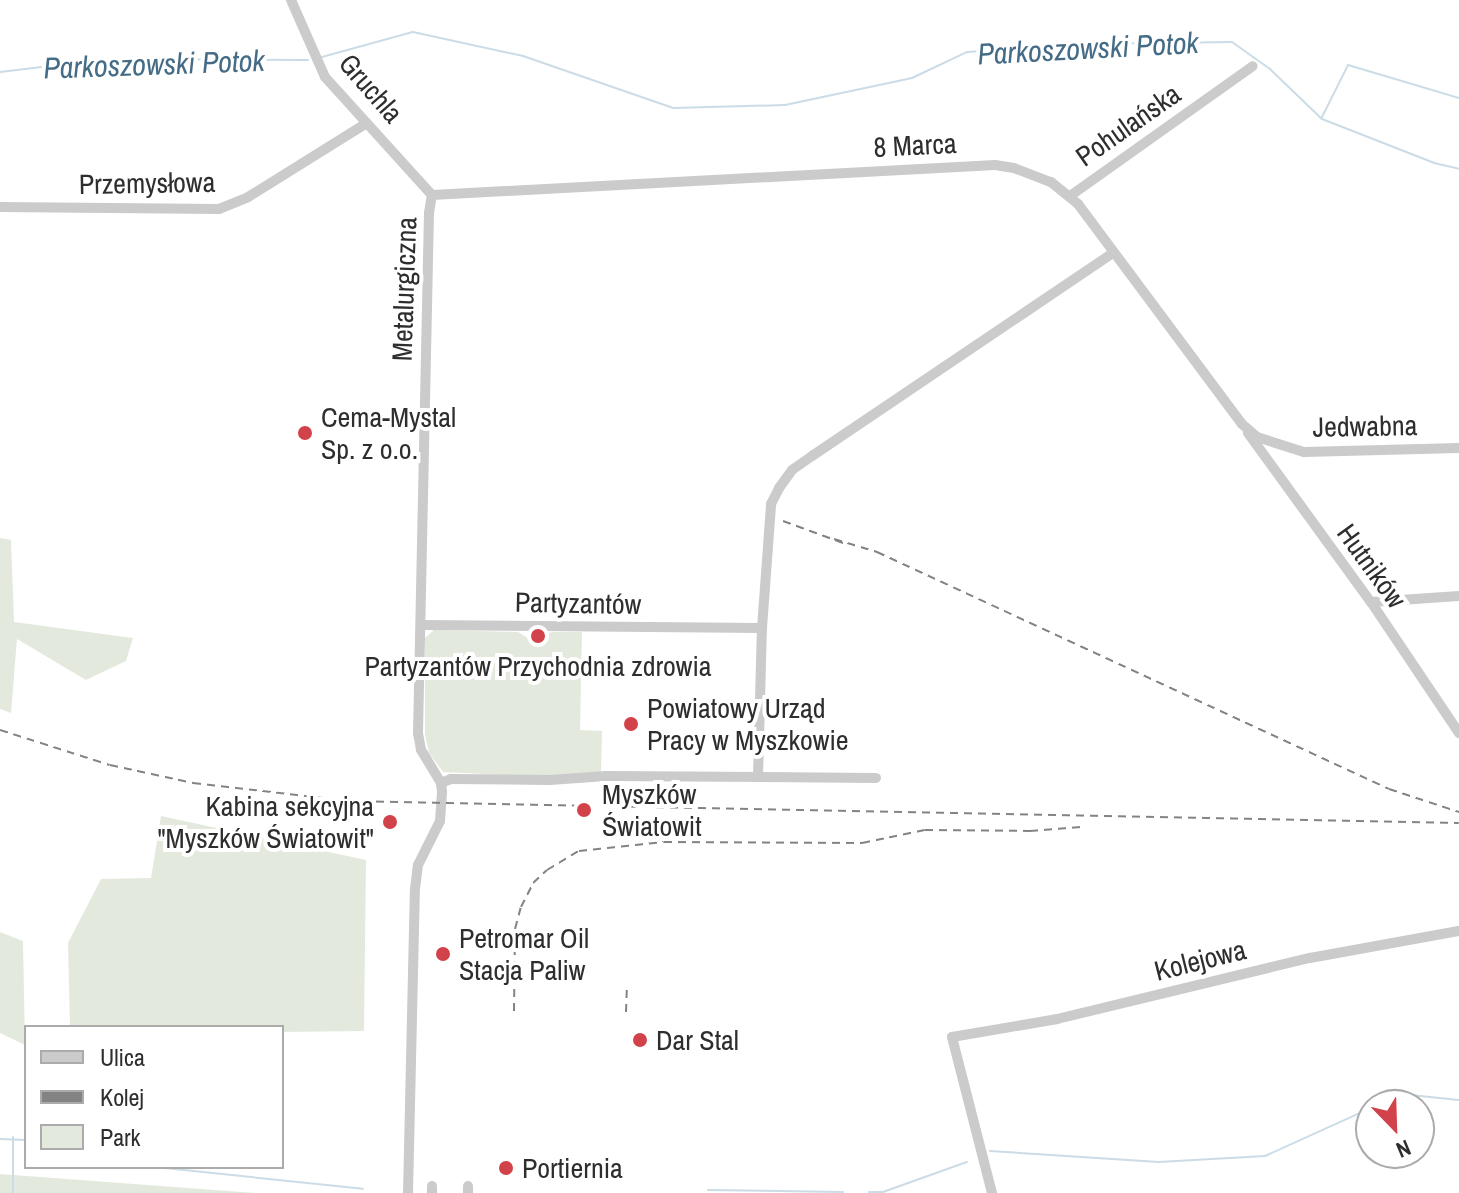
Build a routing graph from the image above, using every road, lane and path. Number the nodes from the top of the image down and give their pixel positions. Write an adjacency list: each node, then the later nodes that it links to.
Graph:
1 (291, 0): 3 (street, Gruchla)
2 (1253, 66): 5 (street, Pohulańska)
3 (367, 123): 4 (street, Gruchla); 6 (street, Przemysłowa)
4 (432, 195): 5 (street, 8 Marca); 13 (street, Metalurgiczna)
5 (1070, 196): 7 (street, 8 Marca)
6 (0, 207)
7 (1114, 252): 8 (street, 8 Marca); 14 (street)
8 (1245, 428): 9 (street, 8 Marca); 12 (street, Hutników)
9 (1272, 444): 10 (street, Jedwabna)
10 (1459, 448)
11 (1459, 596): 12 (street)
12 (1371, 602): 15 (street, Hutników)
13 (421, 625): 14 (street, Partyzantów); 18 (street)
14 (762, 628): 16 (street)
15 (1459, 733)
16 (758, 777): 17 (street); 18 (street)
17 (876, 778)
18 (441, 783): 20 (street)
19 (1459, 931): 21 (street, Kolejowa)
20 (408, 1193)
21 (992, 1193)

